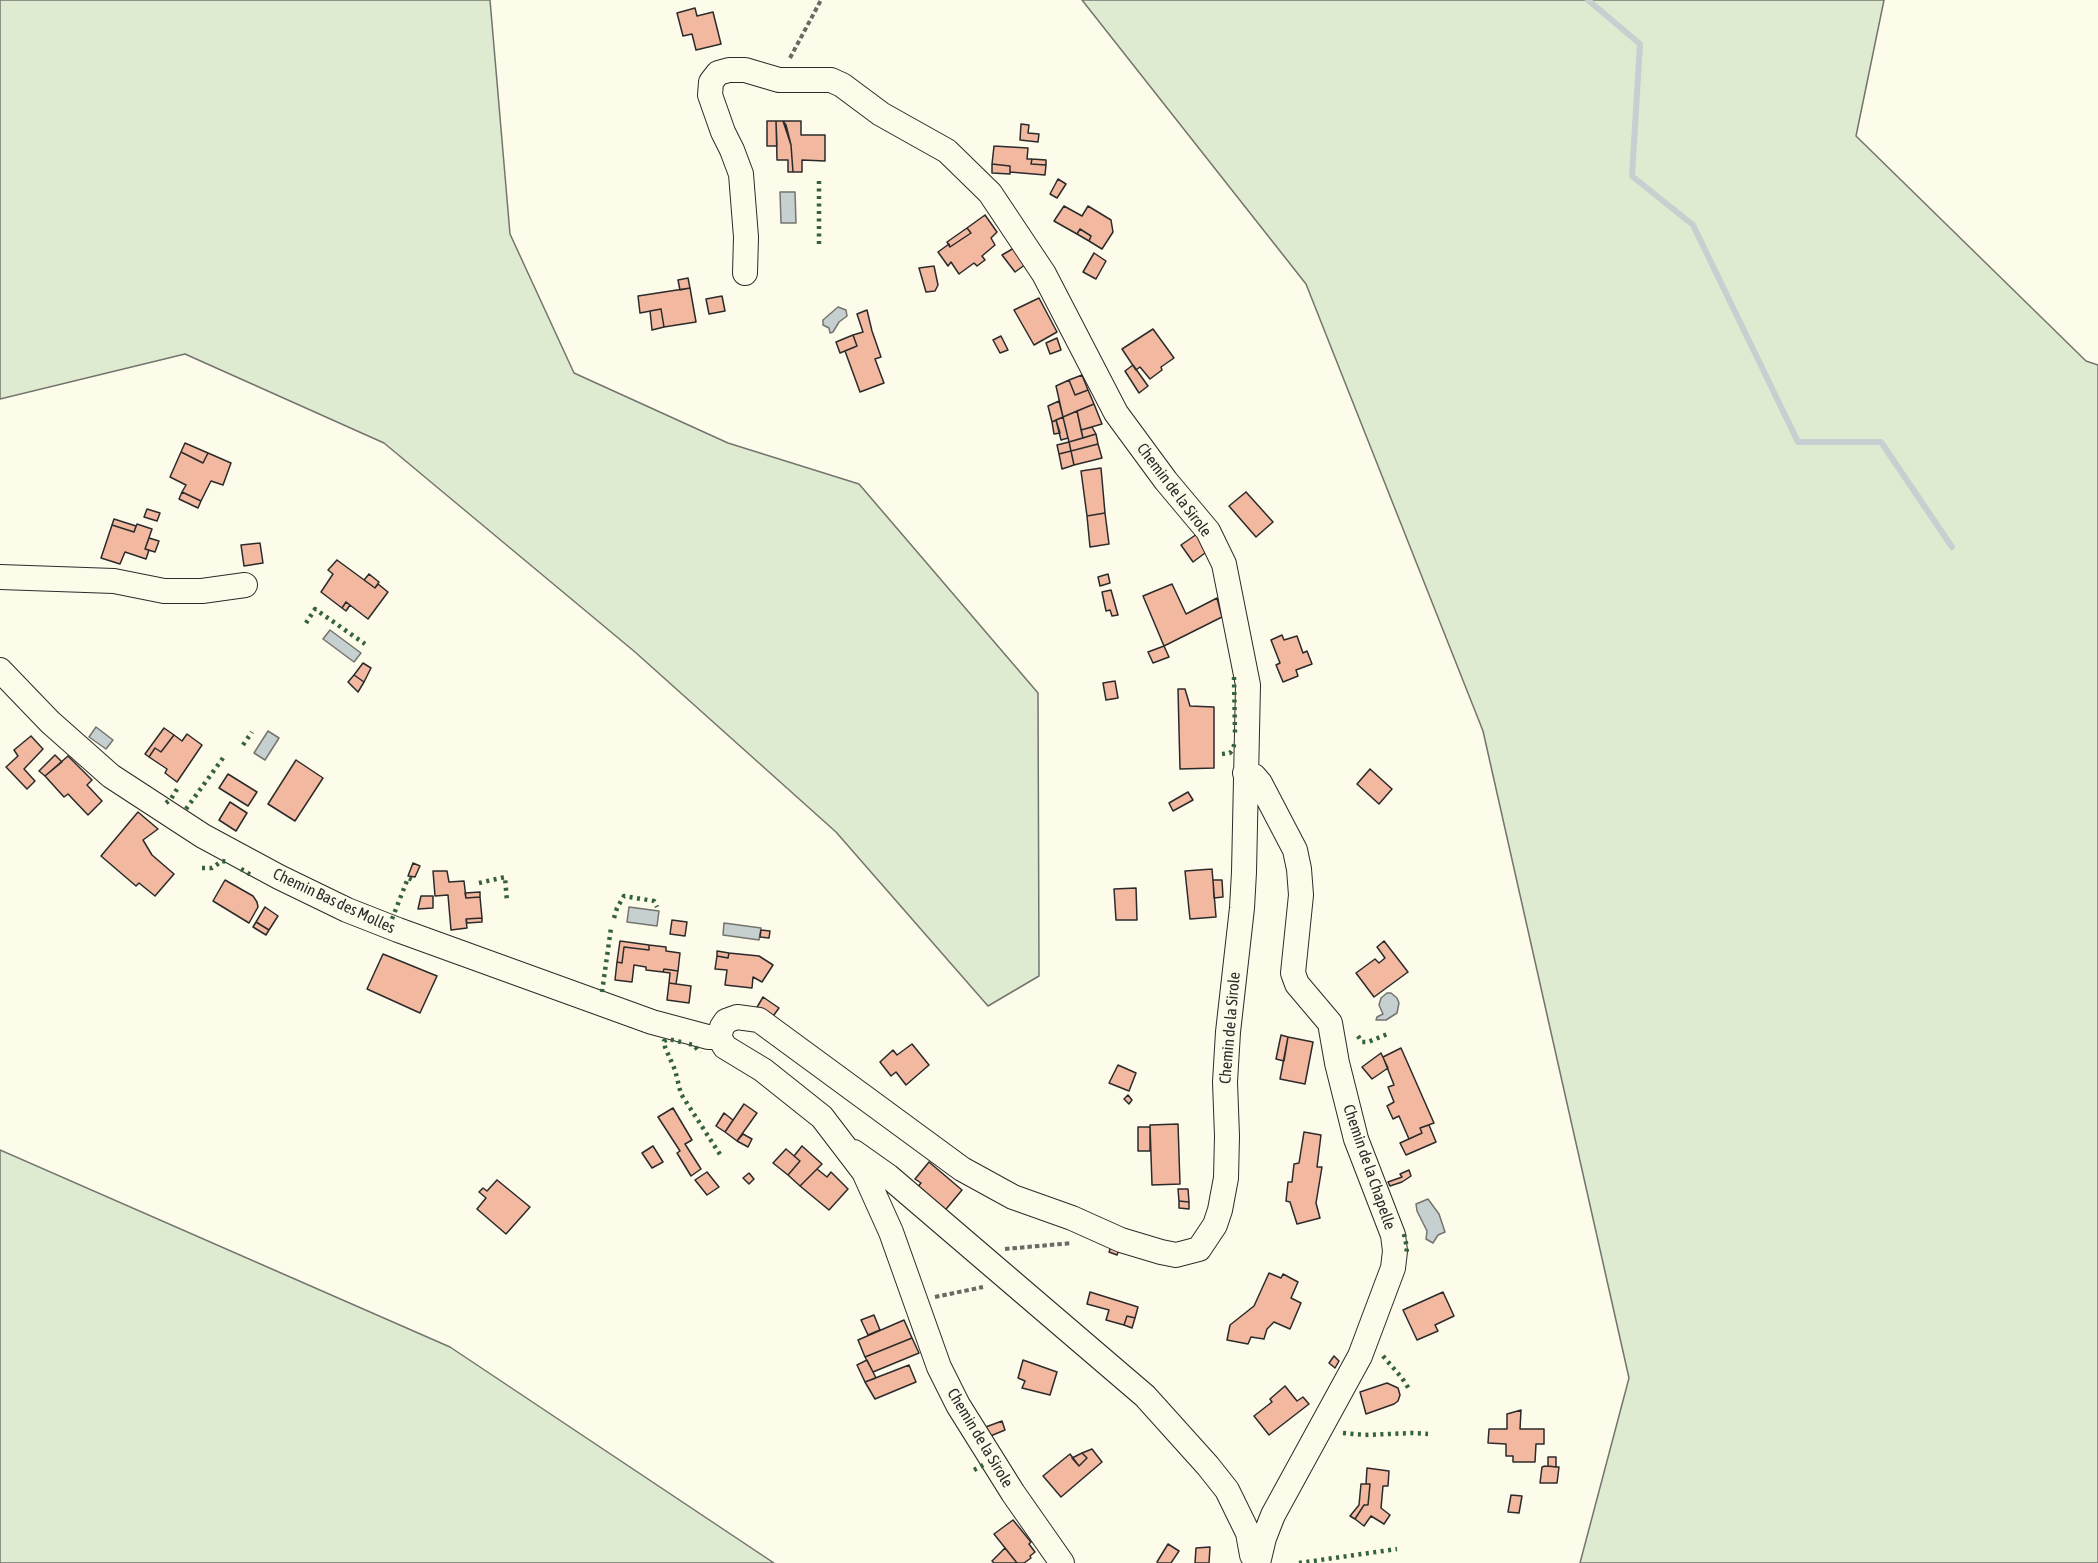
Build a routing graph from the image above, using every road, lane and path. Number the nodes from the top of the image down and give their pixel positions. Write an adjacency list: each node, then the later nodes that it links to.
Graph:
1 (820, 0): 2 (path)
2 (779, 80): 3 (street, Chemin de la Sirole); 7 (street, Chemin de la Sirole)
3 (745, 273)
4 (0, 578): 5 (street)
5 (244, 585)
6 (0, 670): 8 (street, Chemin Bas des Molles)
7 (1245, 773): 8 (street, Chemin de la Sirole); 15 (street, Chemin de la Chapelle)
8 (719, 1037): 9 (street, Chemin de la Sirole)
9 (840, 1142): 11 (street); 13 (street, Chemin de la Sirole)
10 (1077, 1242): 11 (path)
11 (985, 1259): 12 (street)
12 (1014, 1284): 13 (path); 15 (street)
13 (918, 1309): 14 (street, Chemin de la Sirole)
14 (1062, 1563)
15 (1257, 1563)

